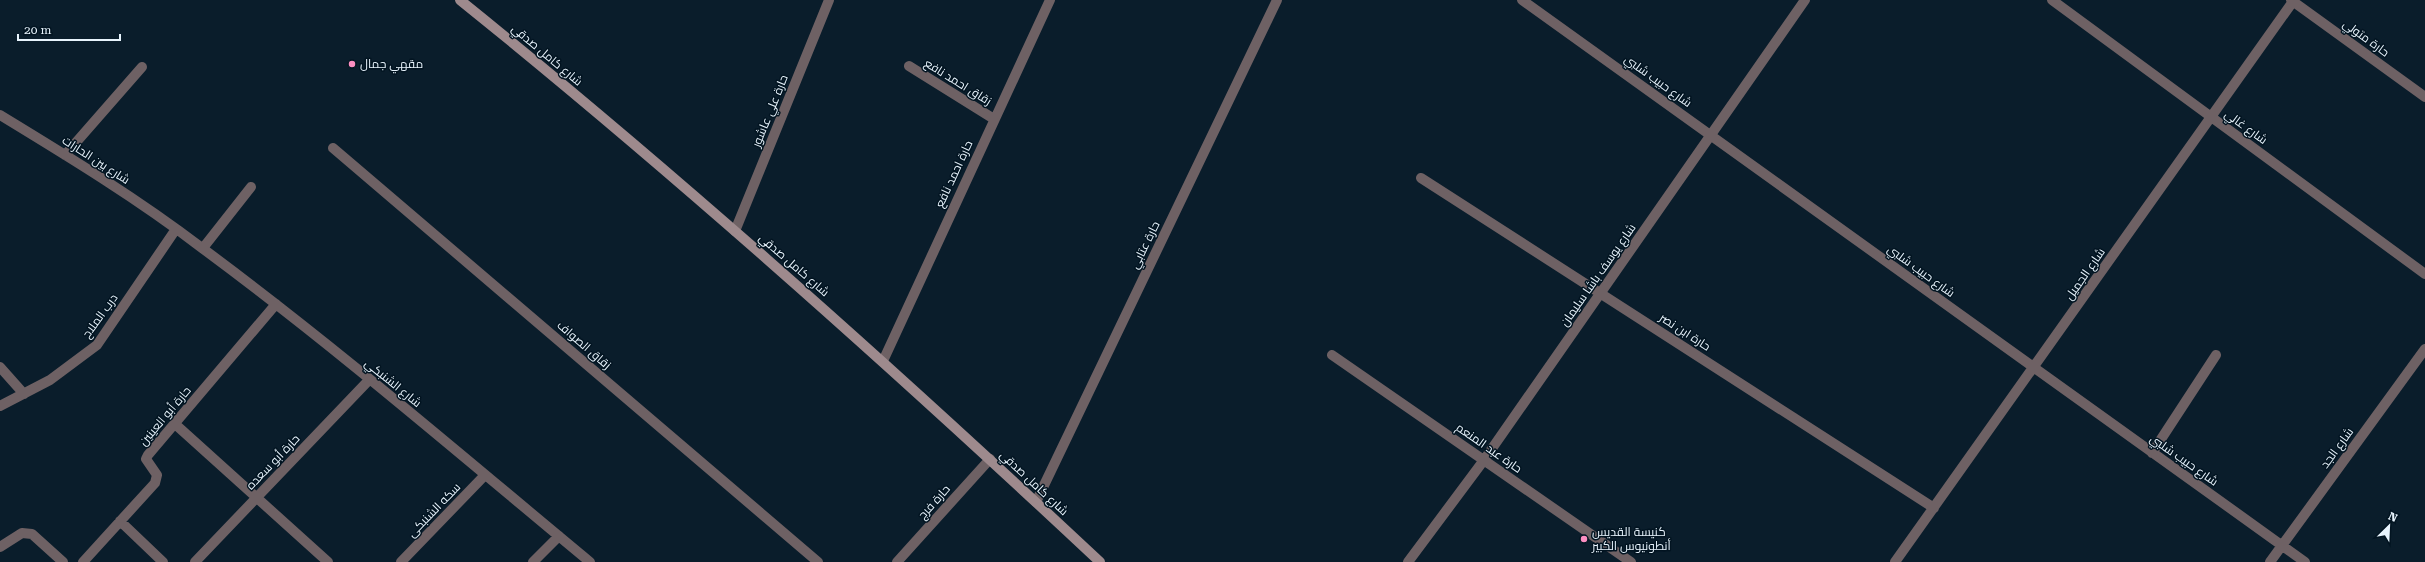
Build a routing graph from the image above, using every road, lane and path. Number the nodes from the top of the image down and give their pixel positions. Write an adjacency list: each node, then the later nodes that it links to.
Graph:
1 (460, 0): 21 (main road, شارع كامل صدقي)
2 (829, 0): 21 (street, حارة علي عاشور)
3 (1050, 0): 14 (street, حارة احمد نافع)
4 (1277, 0): 41 (street, حارة عتابي)
5 (1522, 0): 15 (street, شارع حبيب شلبي)
6 (1805, 0): 15 (street, شارع يوسف باشا سليمان)
7 (2052, 0): 13 (street, شارع غالي)
8 (2293, 0): 11 (street, حارة متولي); 13 (street, شارع الجميل)
9 (909, 66): 14 (street, زقاق احمد نافع)
10 (142, 67): 17 (street)
11 (2425, 97)
12 (0, 115): 17 (street, شارع بين الحارات)
13 (2212, 117): 23 (street, شارع غالي); 31 (street, شارع الجميل)
14 (994, 119): 29 (street, حارة احمد نافع)
15 (1710, 135): 24 (street, شارع يوسف باشا سليمان); 31 (street, شارع حبيب شلبي)
16 (334, 148): 55 (street, زقاق الصواف)
17 (65, 155): 20 (street, شارع بين الحارات)
18 (1422, 178): 24 (street, حارة ابن نصر)
19 (251, 187): 22 (street)
20 (176, 229): 22 (street, شارع الشنبكي); 33 (street, درب الملاح)
21 (736, 231): 29 (main road, شارع كامل صدقي)
22 (203, 248): 25 (street, شارع الشنبكي)
23 (2425, 274)
24 (1601, 293): 38 (street, شارع يوسف باشا سليمان); 42 (street, حارة ابن نصر)
25 (276, 304): 32 (street, شارع الشنبكي); 35 (street, حارة أبو العينين)
26 (2425, 349): 45 (street, شارع الجد)
27 (1332, 355): 38 (street, حارة عبد المنعم)
28 (2216, 356): 36 (street)
29 (883, 361): 37 (main road, شارع كامل صدقي)
30 (0, 367): 33 (street)
31 (2034, 368): 36 (street, شارع حبيب شلبي); 42 (street, شارع الجميل)
32 (369, 380): 39 (street, شارع الشنبكي); 40 (street, حارة أبو سعده)
33 (24, 394): 34 (street, درب الملاح)
34 (0, 406)
35 (175, 424): 40 (street); 43 (street, حارة أبو العينين)
36 (2152, 453): 45 (street, شارع حبيب شلبي)
37 (990, 459): 41 (main road, شارع كامل صدقي); 56 (street, حارة فرج)
38 (1484, 460): 58 (street, شارع يوسف باشا سليمان); 59 (street, حارة عبد المنعم)
39 (485, 475): 44 (street, شارع الشنبكي); 52 (street, سكه الشنبكى)
40 (256, 498): 50 (street, حارة أبو سعده); 51 (street)
41 (1036, 502): 57 (main road, شارع كامل صدقي)
42 (1934, 508): 60 (street, شارع الجميل)
43 (120, 521): 48 (street, حارة أبو العينين); 49 (street)
44 (559, 536): 53 (street); 54 (street, شارع الشنبكي)
45 (2282, 546): 61 (street, شارع الجد); 62 (street, شارع حبيب شلبي)
46 (0, 547): 47 (street)
47 (63, 562)
48 (82, 562)
49 (162, 562)
50 (196, 562)
51 (328, 562)
52 (401, 562)
53 (533, 562)
54 (590, 562)
55 (818, 562)
56 (897, 562)
57 (1100, 562)
58 (1408, 562)
59 (1631, 562)
60 (1895, 562)
61 (2270, 562)
62 (2305, 562)

